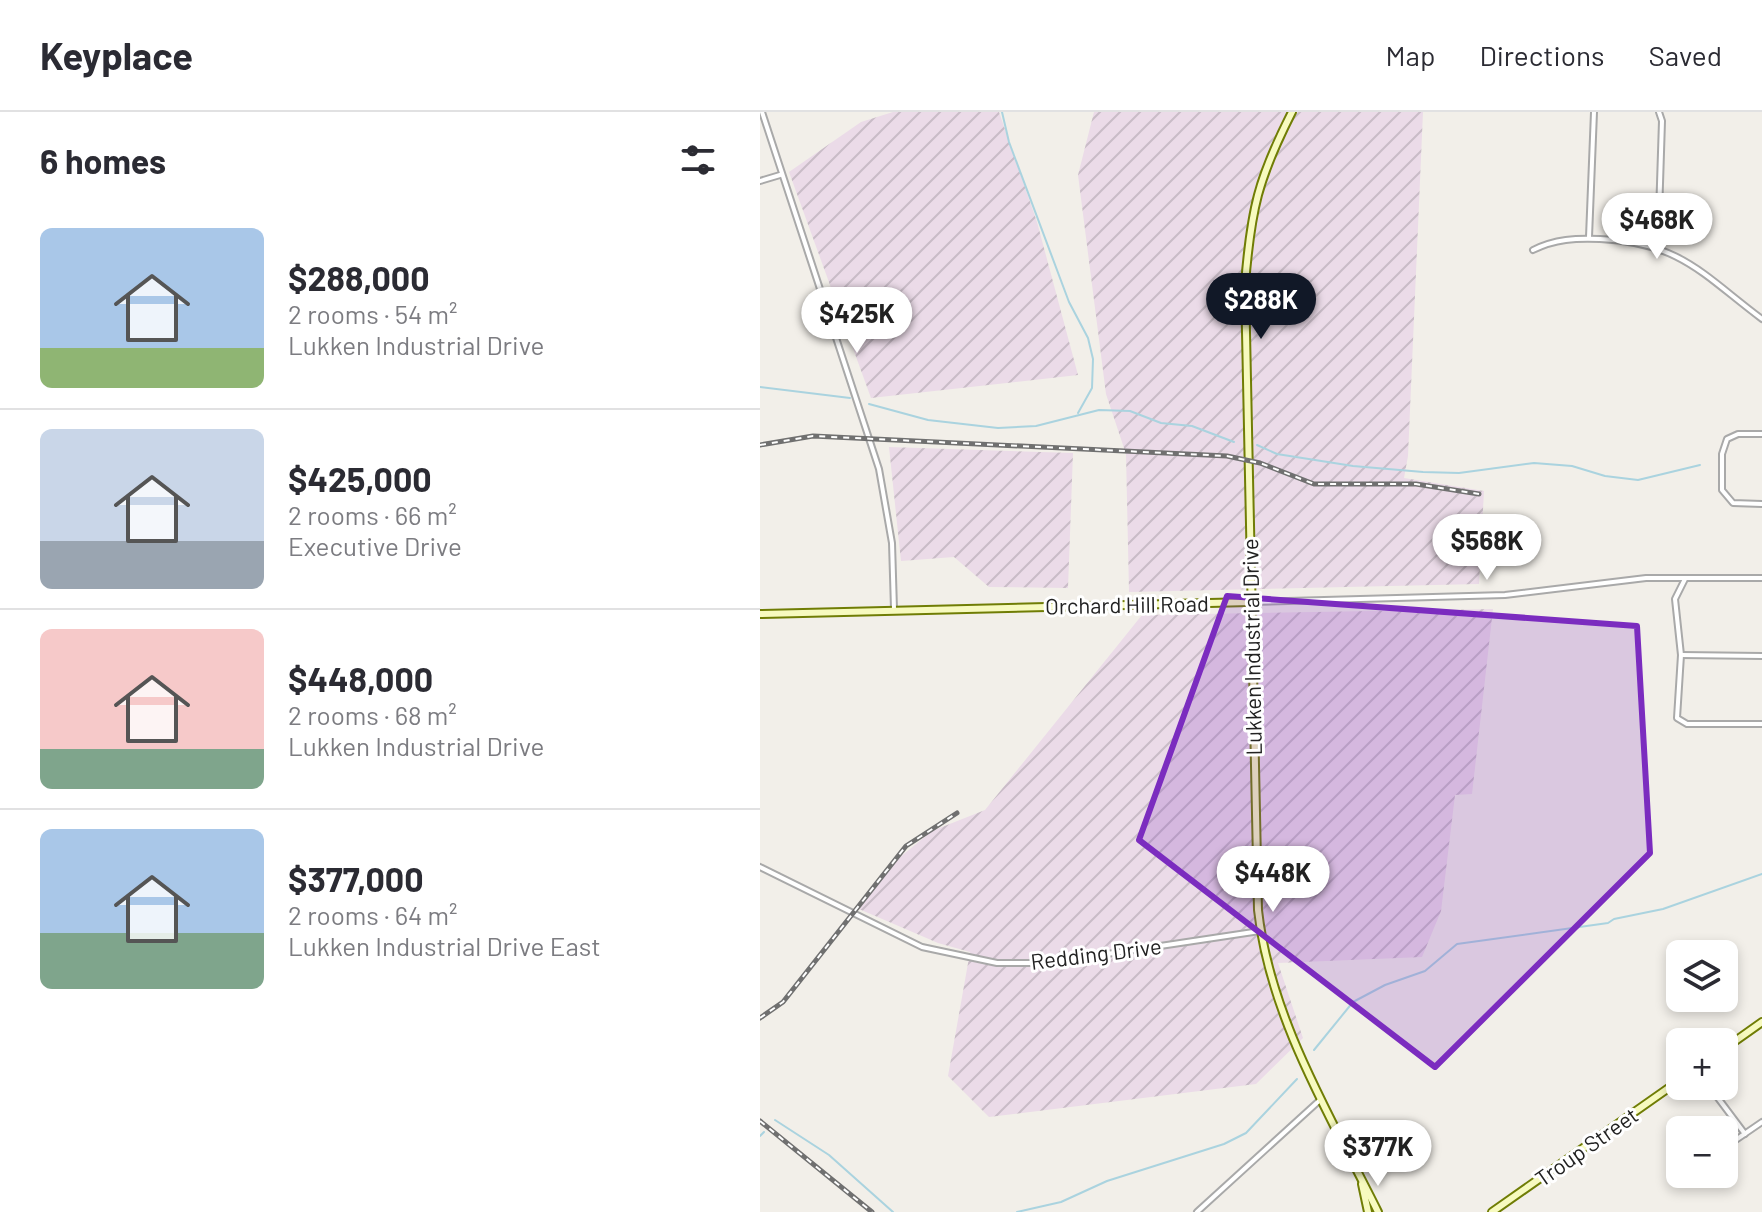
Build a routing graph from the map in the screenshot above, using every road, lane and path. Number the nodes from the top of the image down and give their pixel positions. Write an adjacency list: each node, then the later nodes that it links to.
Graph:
1 (762, 112): 5 (street)
2 (1292, 112): 15 (main road, Lukken Industrial Drive)
3 (1594, 112): 7 (street)
4 (1659, 112): 8 (street)
5 (780, 175): 6 (street); 16 (street)
6 (760, 181)
7 (1589, 238): 8 (street); 9 (street)
8 (1658, 246): 10 (street)
9 (1533, 250)
10 (1762, 319)
11 (1762, 434): 12 (street)
12 (1762, 504)
13 (1762, 578): 14 (street, Orchard Hill Road)
14 (1685, 579): 15 (street, Orchard Hill Road); 18 (street)
15 (1250, 602): 16 (main road, Orchard Hill Road); 22 (main road, Lukken Industrial Drive)
16 (894, 609): 17 (main road, Orchard Hill Road)
17 (760, 614)
18 (1681, 655): 19 (street); 20 (street)
19 (1762, 656)
20 (1762, 724)
21 (760, 867): 22 (street, Redding Drive)
22 (1260, 931): 26 (main road, Lukken Industrial Drive)
23 (1762, 1022): 24 (main road)
24 (1738, 1039)
25 (1666, 1090): 35 (main road, Troup Street)
26 (1322, 1099): 31 (main road, Lukken Industrial Drive); 32 (street)
27 (1720, 1100): 29 (street)
28 (1762, 1122): 29 (street)
29 (1745, 1134): 30 (street)
30 (1738, 1139)
31 (1358, 1171): 33 (main road); 34 (main road)
32 (1197, 1212)
33 (1368, 1212)
34 (1378, 1212)
35 (1492, 1212)

